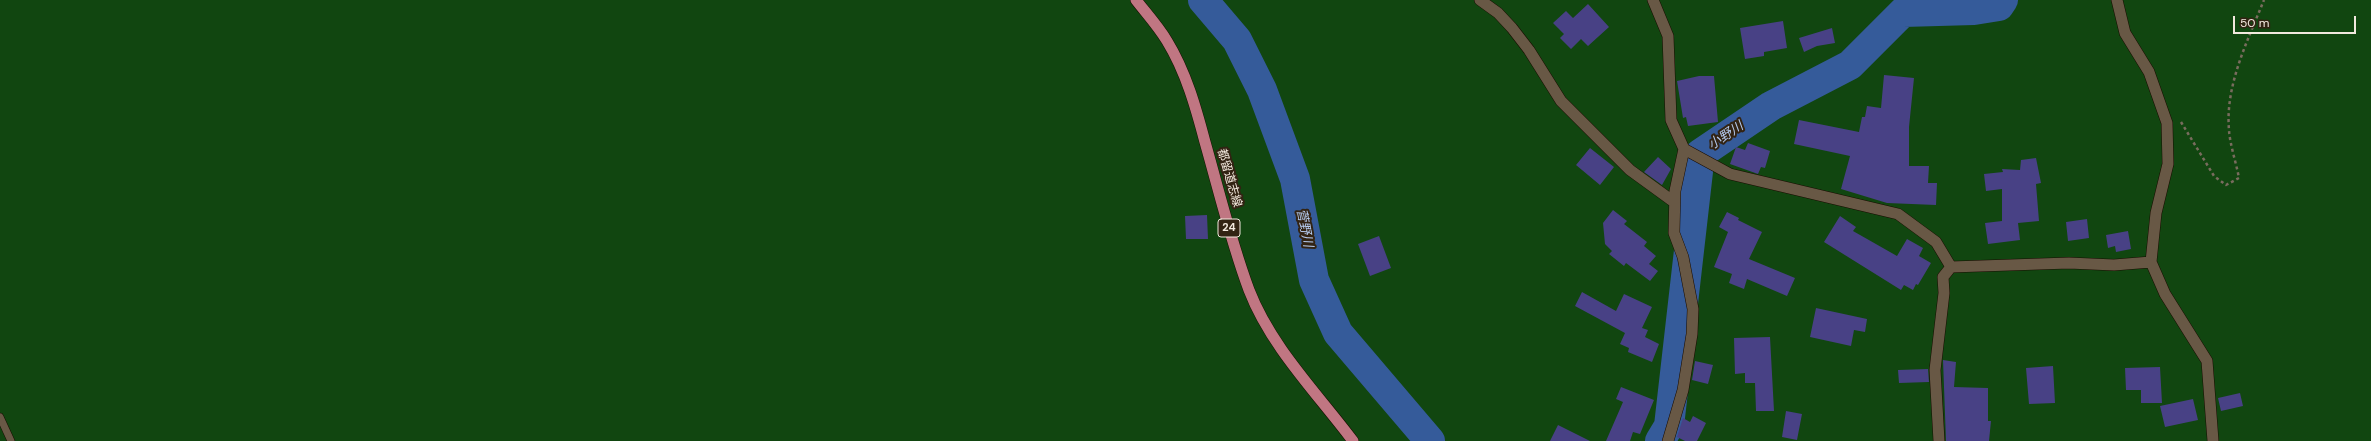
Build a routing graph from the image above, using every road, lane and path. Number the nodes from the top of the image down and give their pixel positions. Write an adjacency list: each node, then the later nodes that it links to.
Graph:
1 (1136, 0): 13 (main road, 都留道志線 / 24)
2 (1480, 0): 8 (street)
3 (1653, 0): 7 (street)
4 (2117, 0): 6 (street)
5 (2264, 0): 6 (path)
6 (2167, 123): 9 (street)
7 (1684, 149): 8 (street); 10 (street)
8 (1674, 202): 14 (street)
9 (2151, 262): 10 (street); 16 (street)
10 (1951, 267): 15 (street)
11 (0, 417): 12 (lane)
12 (11, 441)
13 (1353, 441)
14 (1668, 441)
15 (1940, 441)
16 (2213, 441)

